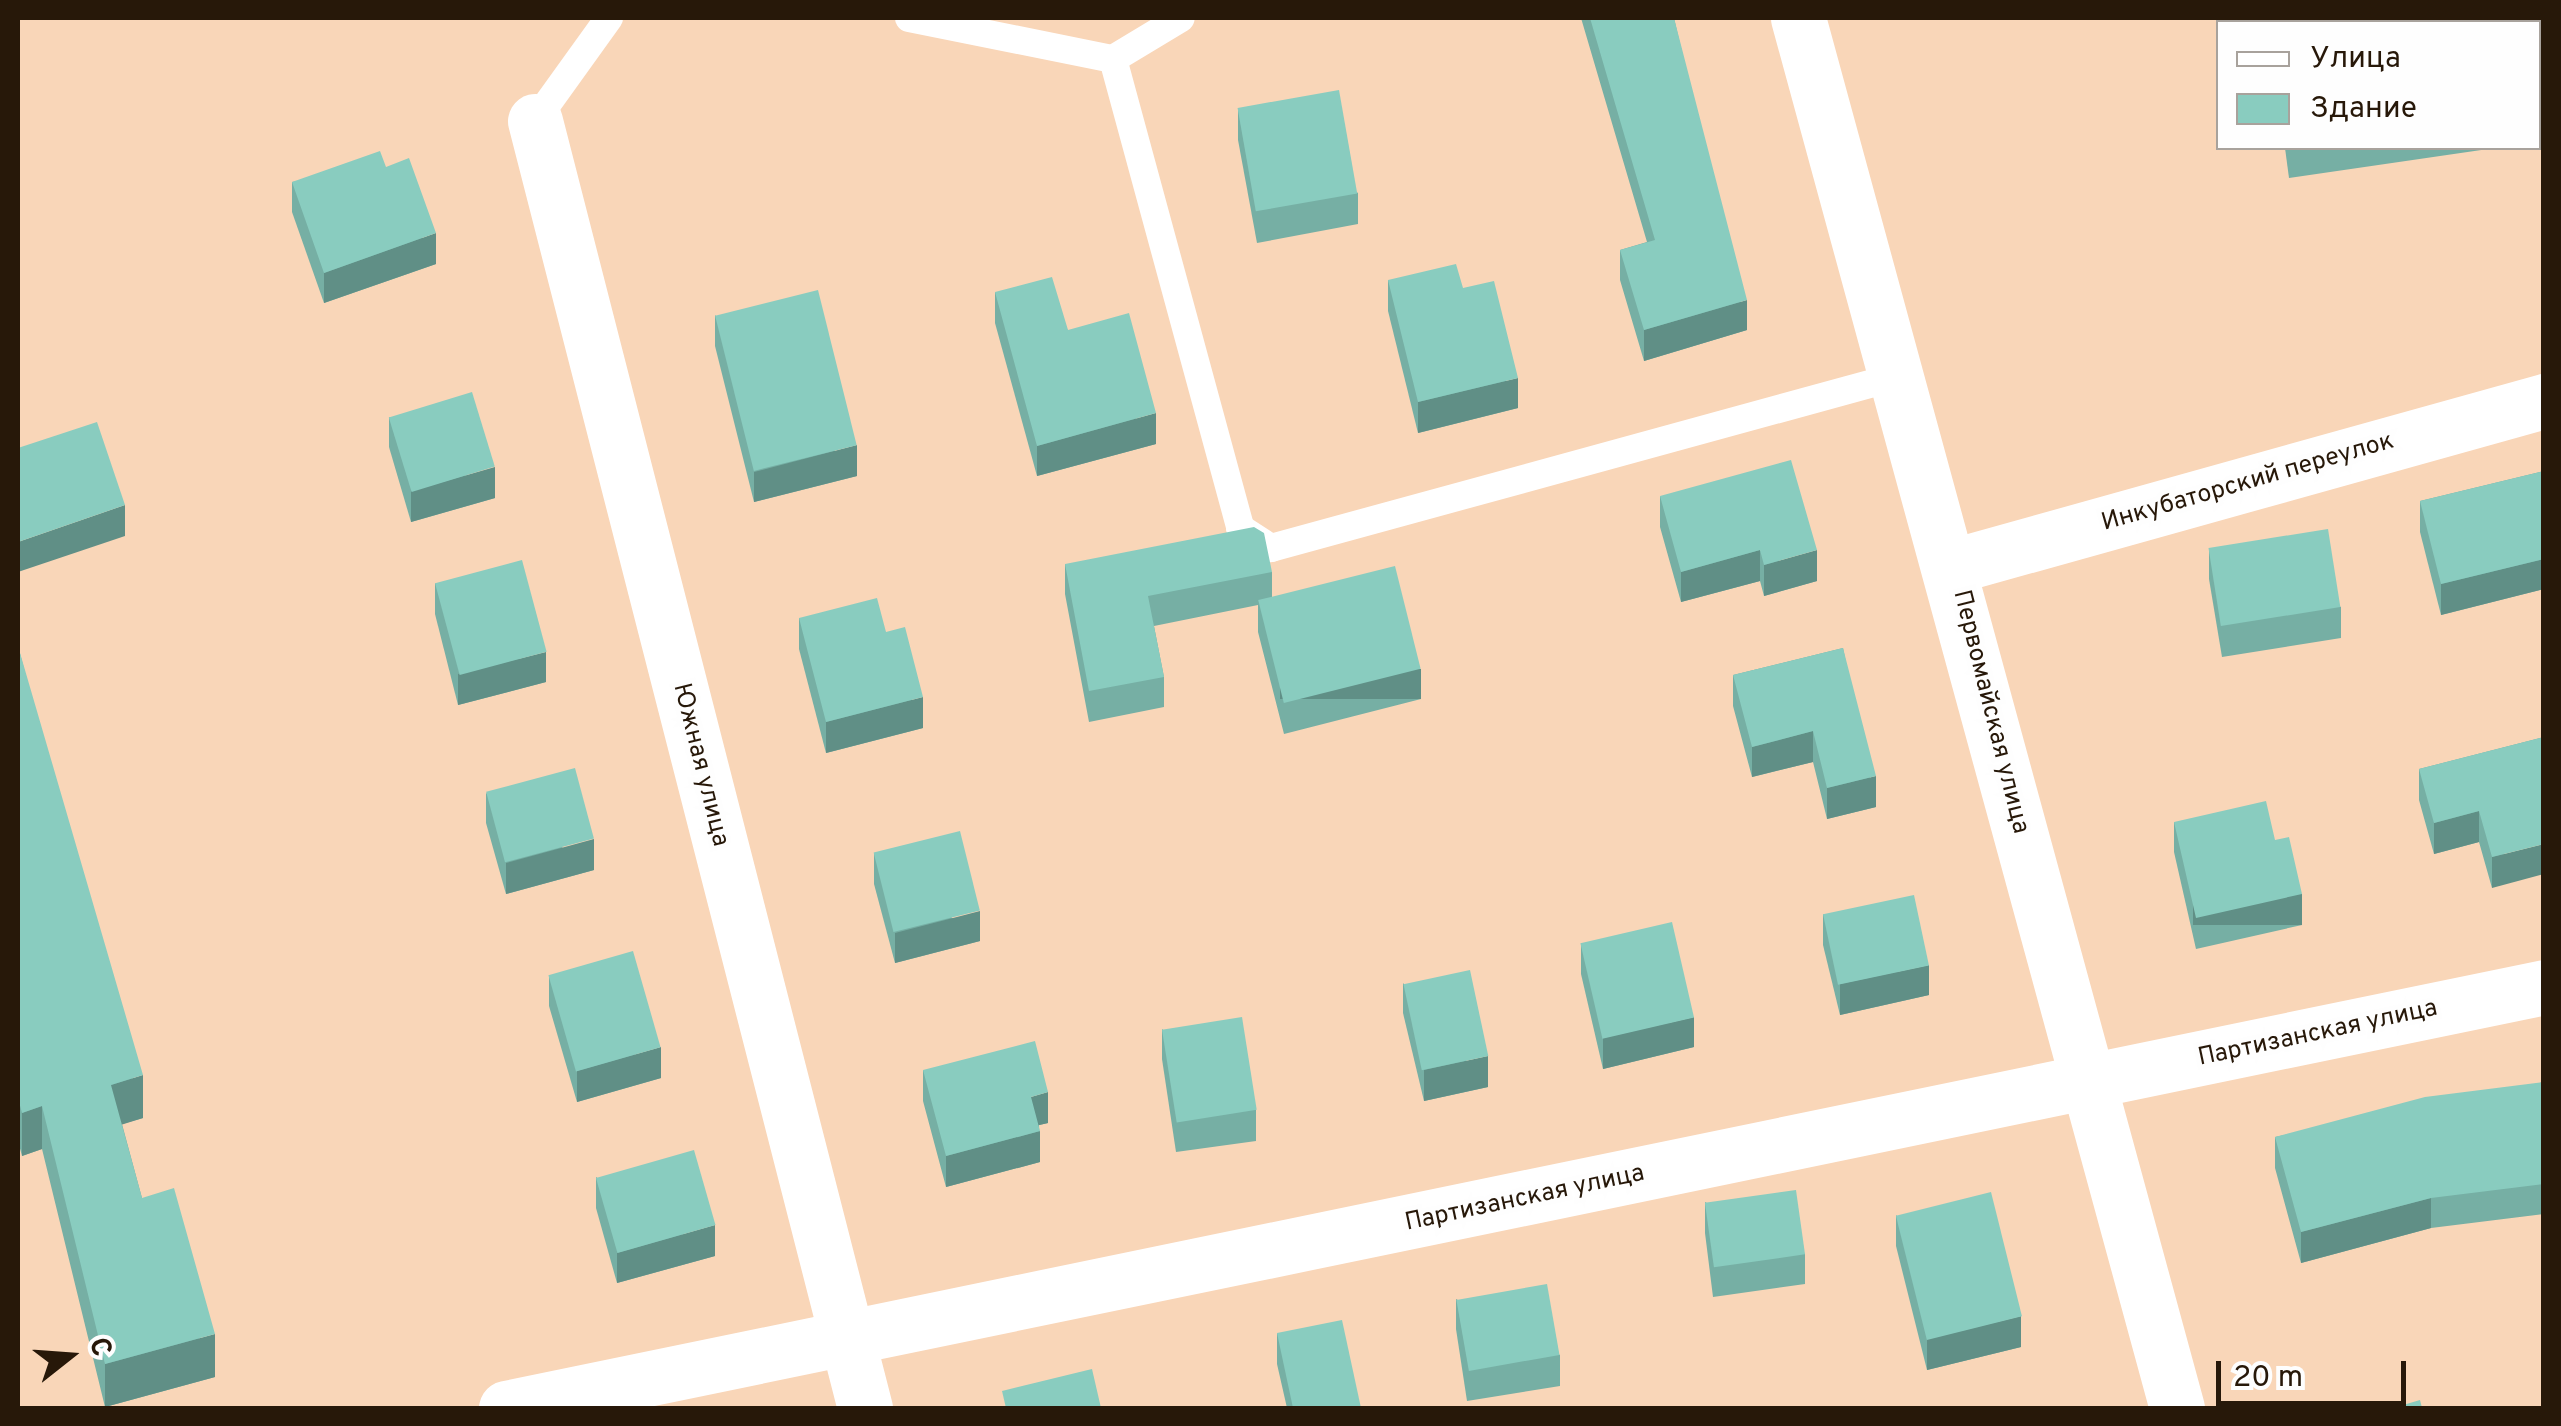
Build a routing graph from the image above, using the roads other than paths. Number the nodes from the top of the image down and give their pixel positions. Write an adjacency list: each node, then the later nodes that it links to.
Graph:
1 (609, 18): 6 (lane)
2 (909, 18): 5 (lane)
3 (1182, 18): 5 (lane)
4 (1798, 18): 7 (street, Первомайская улица)
5 (1114, 60): 7 (lane)
6 (535, 121): 12 (street, Южная улица)
7 (1900, 376): 9 (street, Первомайская улица)
8 (2544, 400): 9 (street, Инкубаторский переулок)
9 (1953, 566): 11 (street, Первомайская улица)
10 (2544, 988): 11 (street, Партизанская улица)
11 (2084, 1082): 12 (street, Партизанская улица); 15 (street, Первомайская улица)
12 (848, 1340): 13 (street, Партизанская улица); 14 (street, Южная улица)
13 (506, 1408)
14 (865, 1408)
15 (2177, 1408)

